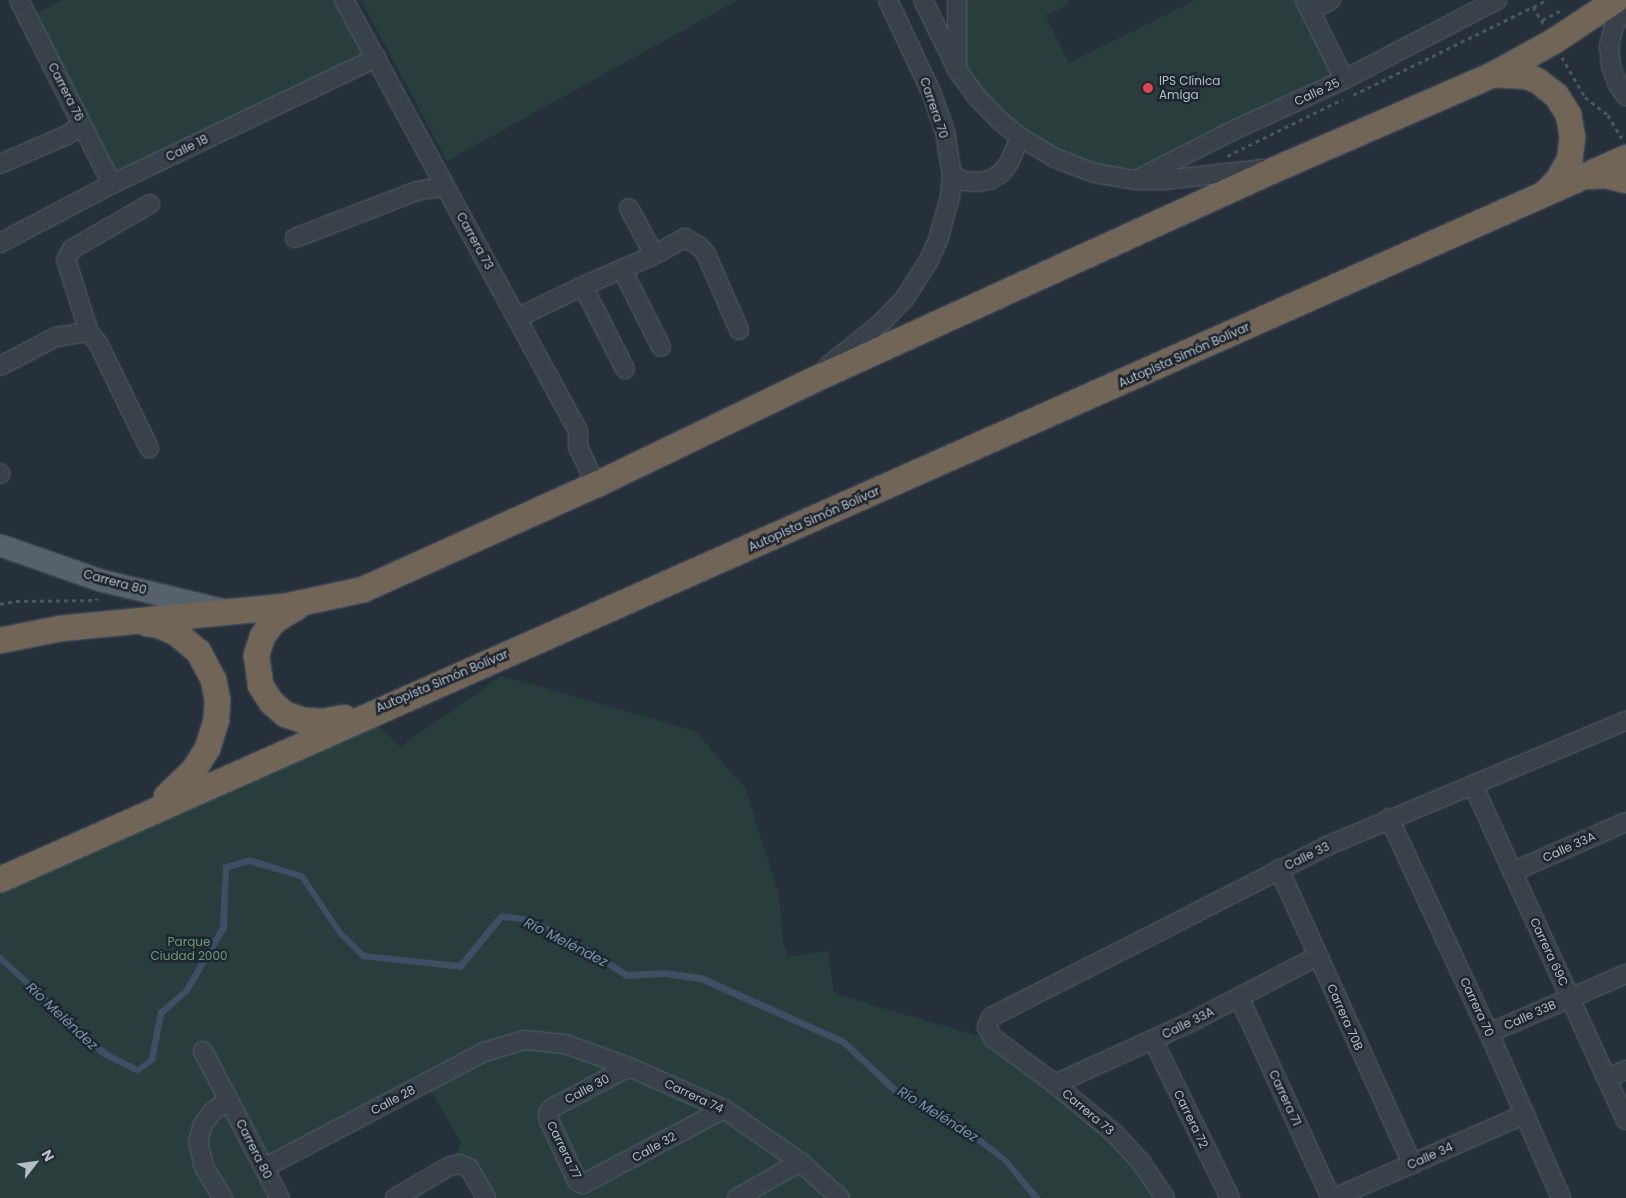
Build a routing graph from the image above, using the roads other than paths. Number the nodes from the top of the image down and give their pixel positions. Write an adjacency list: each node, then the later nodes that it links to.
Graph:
1 (19, 0): 18 (street, Carrera 76)
2 (344, 0): 13 (street, Carrera 73)
3 (888, 0): 23 (street, Carrera 70)
4 (923, 0): 14 (street)
5 (957, 0): 14 (street)
6 (1332, 0): 10 (street)
7 (1497, 0): 16 (street, Calle 25)
8 (1589, 0): 12 (highway)
9 (1615, 0): 12 (highway)
10 (1307, 5): 16 (street)
11 (1626, 6): 17 (street)
12 (1550, 33): 15 (highway)
13 (376, 58): 27 (street, Calle 18); 28 (street, Carrera 73)
14 (958, 71): 19 (street)
15 (1493, 74): 22 (highway); 29 (highway)
16 (1344, 79): 25 (street, Calle 25)
17 (1626, 96)
18 (82, 125): 21 (street); 27 (street, Carrera 76)
19 (1020, 137): 23 (street); 25 (street)
20 (1626, 156): 24 (highway, Autopista Simón Bolívar)
21 (0, 164)
22 (1277, 168): 25 (street); 43 (highway)
23 (952, 175): 43 (street, Carrera 70)
24 (1582, 177): 26 (highway); 29 (highway, Autopista Simón Bolívar)
25 (1136, 180)
26 (1626, 180)
27 (112, 184): 33 (street, Calle 18)
28 (445, 186): 32 (street); 37 (street, Carrera 73)
29 (1542, 195): 51 (highway, Autopista Simón Bolívar)
30 (150, 204): 39 (street)
31 (629, 208): 34 (street)
32 (295, 238)
33 (0, 243)
34 (654, 255): 35 (street); 38 (street)
35 (622, 269): 36 (street); 40 (street)
36 (583, 286): 37 (street); 42 (street)
37 (517, 318): 45 (street, Carrera 73)
38 (739, 330)
39 (89, 332): 41 (street); 44 (street)
40 (662, 347)
41 (0, 366)
42 (625, 369)
43 (812, 380): 45 (highway)
44 (149, 448)
45 (596, 484): 47 (highway)
46 (0, 546): 48 (main road, Carrera 80)
47 (342, 594): 48 (highway); 51 (highway)
48 (232, 612): 49 (highway)
49 (120, 622): 50 (highway); 54 (highway)
50 (0, 640)
51 (368, 714): 54 (highway, Autopista Simón Bolívar)
52 (1626, 721): 53 (street, Calle 33)
53 (1473, 785): 55 (street, Calle 33); 58 (street, Carrera 69C)
54 (152, 810): 59 (highway, Autopista Simón Bolívar)
55 (1388, 818): 57 (street, Calle 33); 64 (street, Carrera 70)
56 (1626, 822): 58 (street, Calle 33A)
57 (1279, 869): 60 (street, Carrera 70B); 67 (street, Calle 33)
58 (1512, 872): 63 (street, Carrera 69C)
59 (0, 879)
60 (1318, 956): 62 (street, Calle 33A); 79 (street, Carrera 70B)
61 (1626, 974): 63 (street, Calle 33B)
62 (1239, 997): 66 (street, Calle 33A); 91 (street, Carrera 71)
63 (1570, 998): 64 (street, Calle 33B); 71 (street, Carrera 69C)
64 (1489, 1033): 76 (street, Carrera 70)
65 (525, 1040): 69 (street, Carrera 74); 80 (street, Calle 28)
66 (1153, 1040): 72 (street, Calle 33A); 90 (street, Carrera 72)
67 (996, 1041): 72 (street, Carrera 73)
68 (203, 1051): 73 (street, Carrera 80)
69 (629, 1067): 74 (street, Carrera 74); 75 (street, Calle 30)
70 (1626, 1070): 71 (street)
71 (1607, 1078): 77 (street, Carrera 69C)
72 (1055, 1084): 89 (street, Carrera 73)
73 (228, 1100): 80 (street, Carrera 80); 83 (street)
74 (724, 1109): 78 (street, Carrera 74); 81 (street, Calle 32)
75 (548, 1114): 81 (street, Carrera 77)
76 (1525, 1114): 79 (street, Calle 34); 82 (street, Carrera 70)
77 (1626, 1120)
78 (800, 1162): 87 (street); 88 (street, Carrera 74)
79 (1412, 1164): 91 (street, Calle 34)
80 (264, 1168): 84 (street, Carrera 80)
81 (583, 1184)
82 (1558, 1197)
83 (223, 1198)
84 (280, 1198)
85 (394, 1198): 86 (street)
86 (486, 1198)
87 (738, 1198)
88 (840, 1198)
89 (1165, 1198)
90 (1230, 1198)
91 (1333, 1198)

